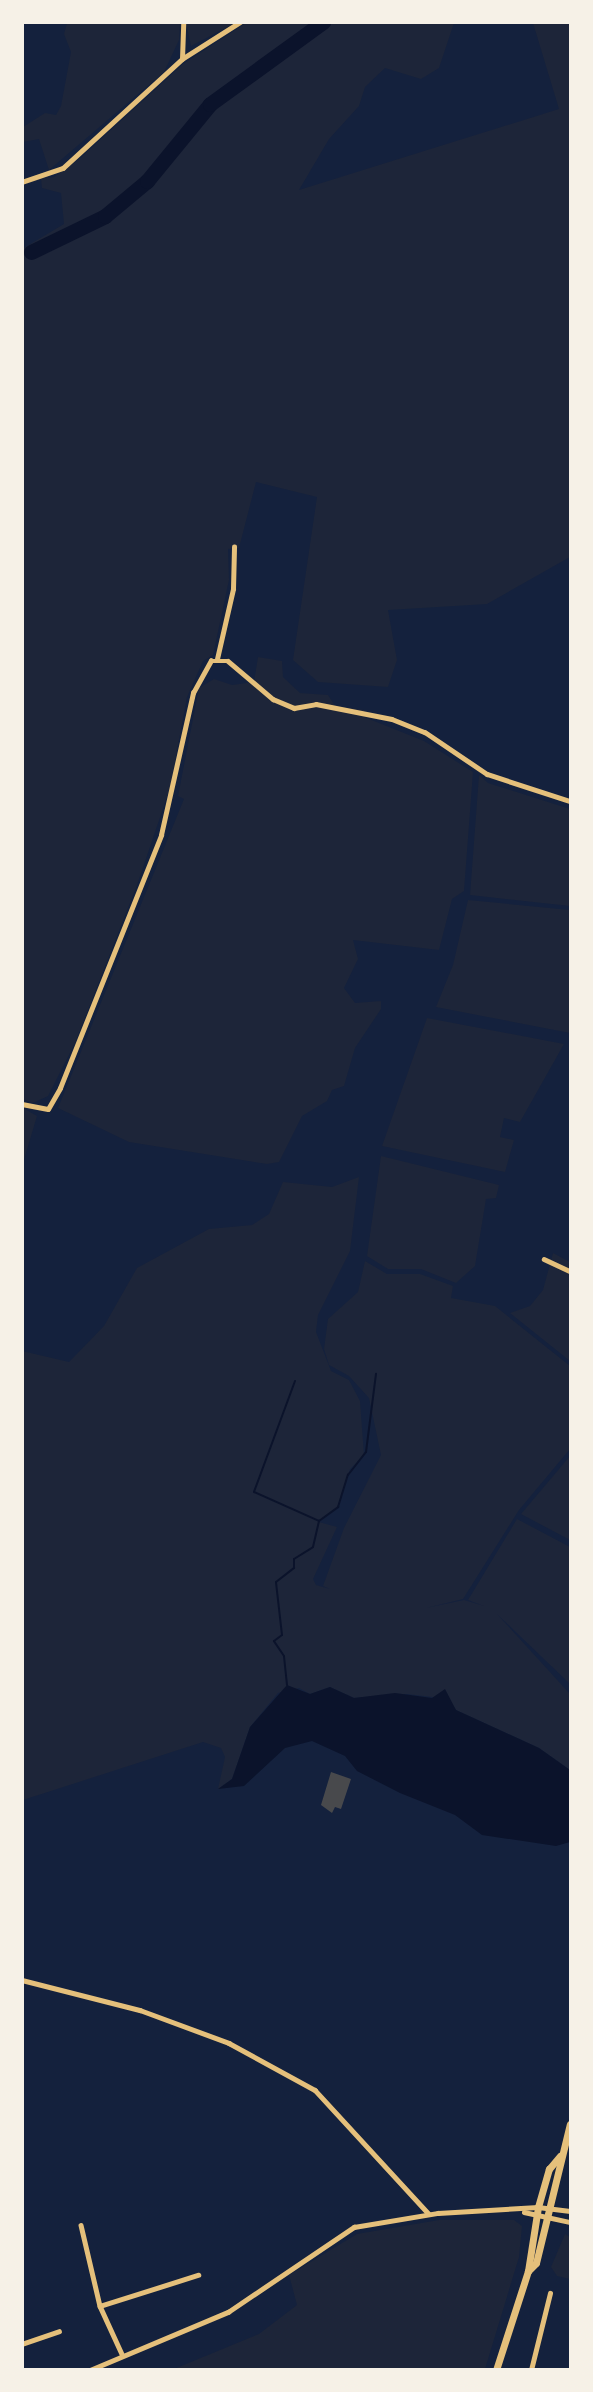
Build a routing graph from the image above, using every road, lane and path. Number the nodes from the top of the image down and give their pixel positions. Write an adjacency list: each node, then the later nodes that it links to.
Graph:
1 (183, 22): 3 (street)
2 (240, 22): 3 (street)
3 (183, 59): 4 (street)
4 (22, 182)
5 (234, 547): 6 (street)
6 (217, 660): 7 (street); 8 (street)
7 (570, 801)
8 (22, 1104)
9 (544, 1259): 10 (street)
10 (570, 1271)
11 (22, 1980): 18 (street)
12 (570, 2124): 13 (main road)
13 (560, 2156): 14 (main road); 15 (main road)
14 (538, 2207): 15 (street); 17 (street); 19 (main road)
15 (550, 2208): 16 (street); 20 (main road)
16 (570, 2211)
17 (524, 2212): 18 (street); 19 (street)
18 (429, 2214): 29 (street)
19 (538, 2218): 20 (street); 23 (main road)
20 (548, 2220): 21 (street); 23 (main road)
21 (570, 2222)
22 (81, 2225): 26 (street)
23 (528, 2271): 31 (main road)
24 (198, 2275): 26 (street)
25 (550, 2293): 32 (street)
26 (100, 2306): 29 (street)
27 (59, 2331): 28 (street)
28 (22, 2344)
29 (122, 2354): 30 (street)
30 (90, 2370)
31 (496, 2370)
32 (531, 2370)

